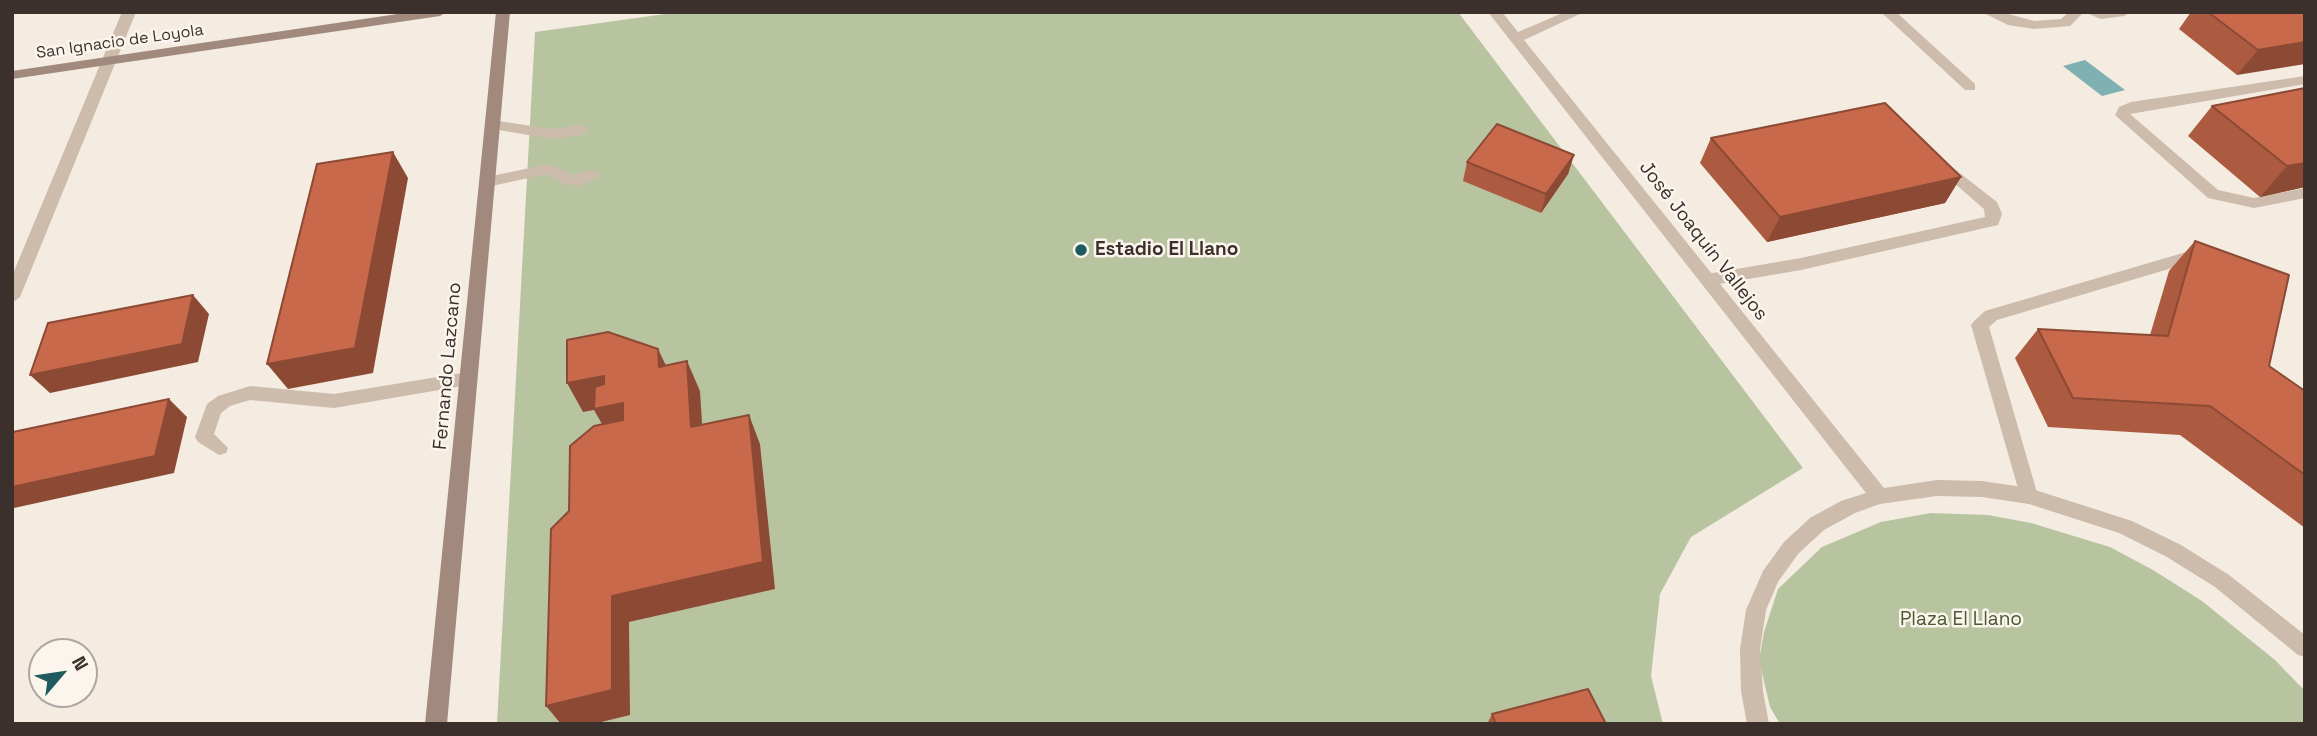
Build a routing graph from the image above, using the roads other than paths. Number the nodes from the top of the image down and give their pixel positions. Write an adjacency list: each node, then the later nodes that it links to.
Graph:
1 (129, 12): 12 (street)
2 (440, 12): 12 (street, San Ignacio de Loyola)
3 (503, 12): 16 (street, Fernando Lazcano)
4 (1495, 12): 11 (street, José Joaquín Vallejos)
5 (1577, 12): 11 (street)
6 (1888, 12): 15 (street)
7 (1989, 12): 8 (street)
8 (2077, 12)
9 (2090, 12): 10 (street)
10 (2124, 12)
11 (1516, 39): 23 (street, José Joaquín Vallejos)
12 (109, 61): 13 (street, San Ignacio de Loyola); 24 (street)
13 (12, 75)
14 (2305, 80): 21 (street)
15 (1970, 88)
16 (492, 125): 17 (street); 20 (street, Fernando Lazcano)
17 (582, 130)
18 (1931, 154): 23 (street)
19 (593, 175): 20 (street)
20 (487, 182): 25 (street, Fernando Lazcano)
21 (2305, 193)
22 (2193, 256): 28 (street)
23 (1707, 280): 27 (street, José Joaquín Vallejos)
24 (12, 297)
25 (468, 379): 26 (street); 30 (street, Fernando Lazcano)
26 (219, 448)
27 (1880, 496): 28 (street); 31 (street)
28 (2029, 496): 29 (street)
29 (2305, 648)
30 (436, 724)
31 (1758, 724)

